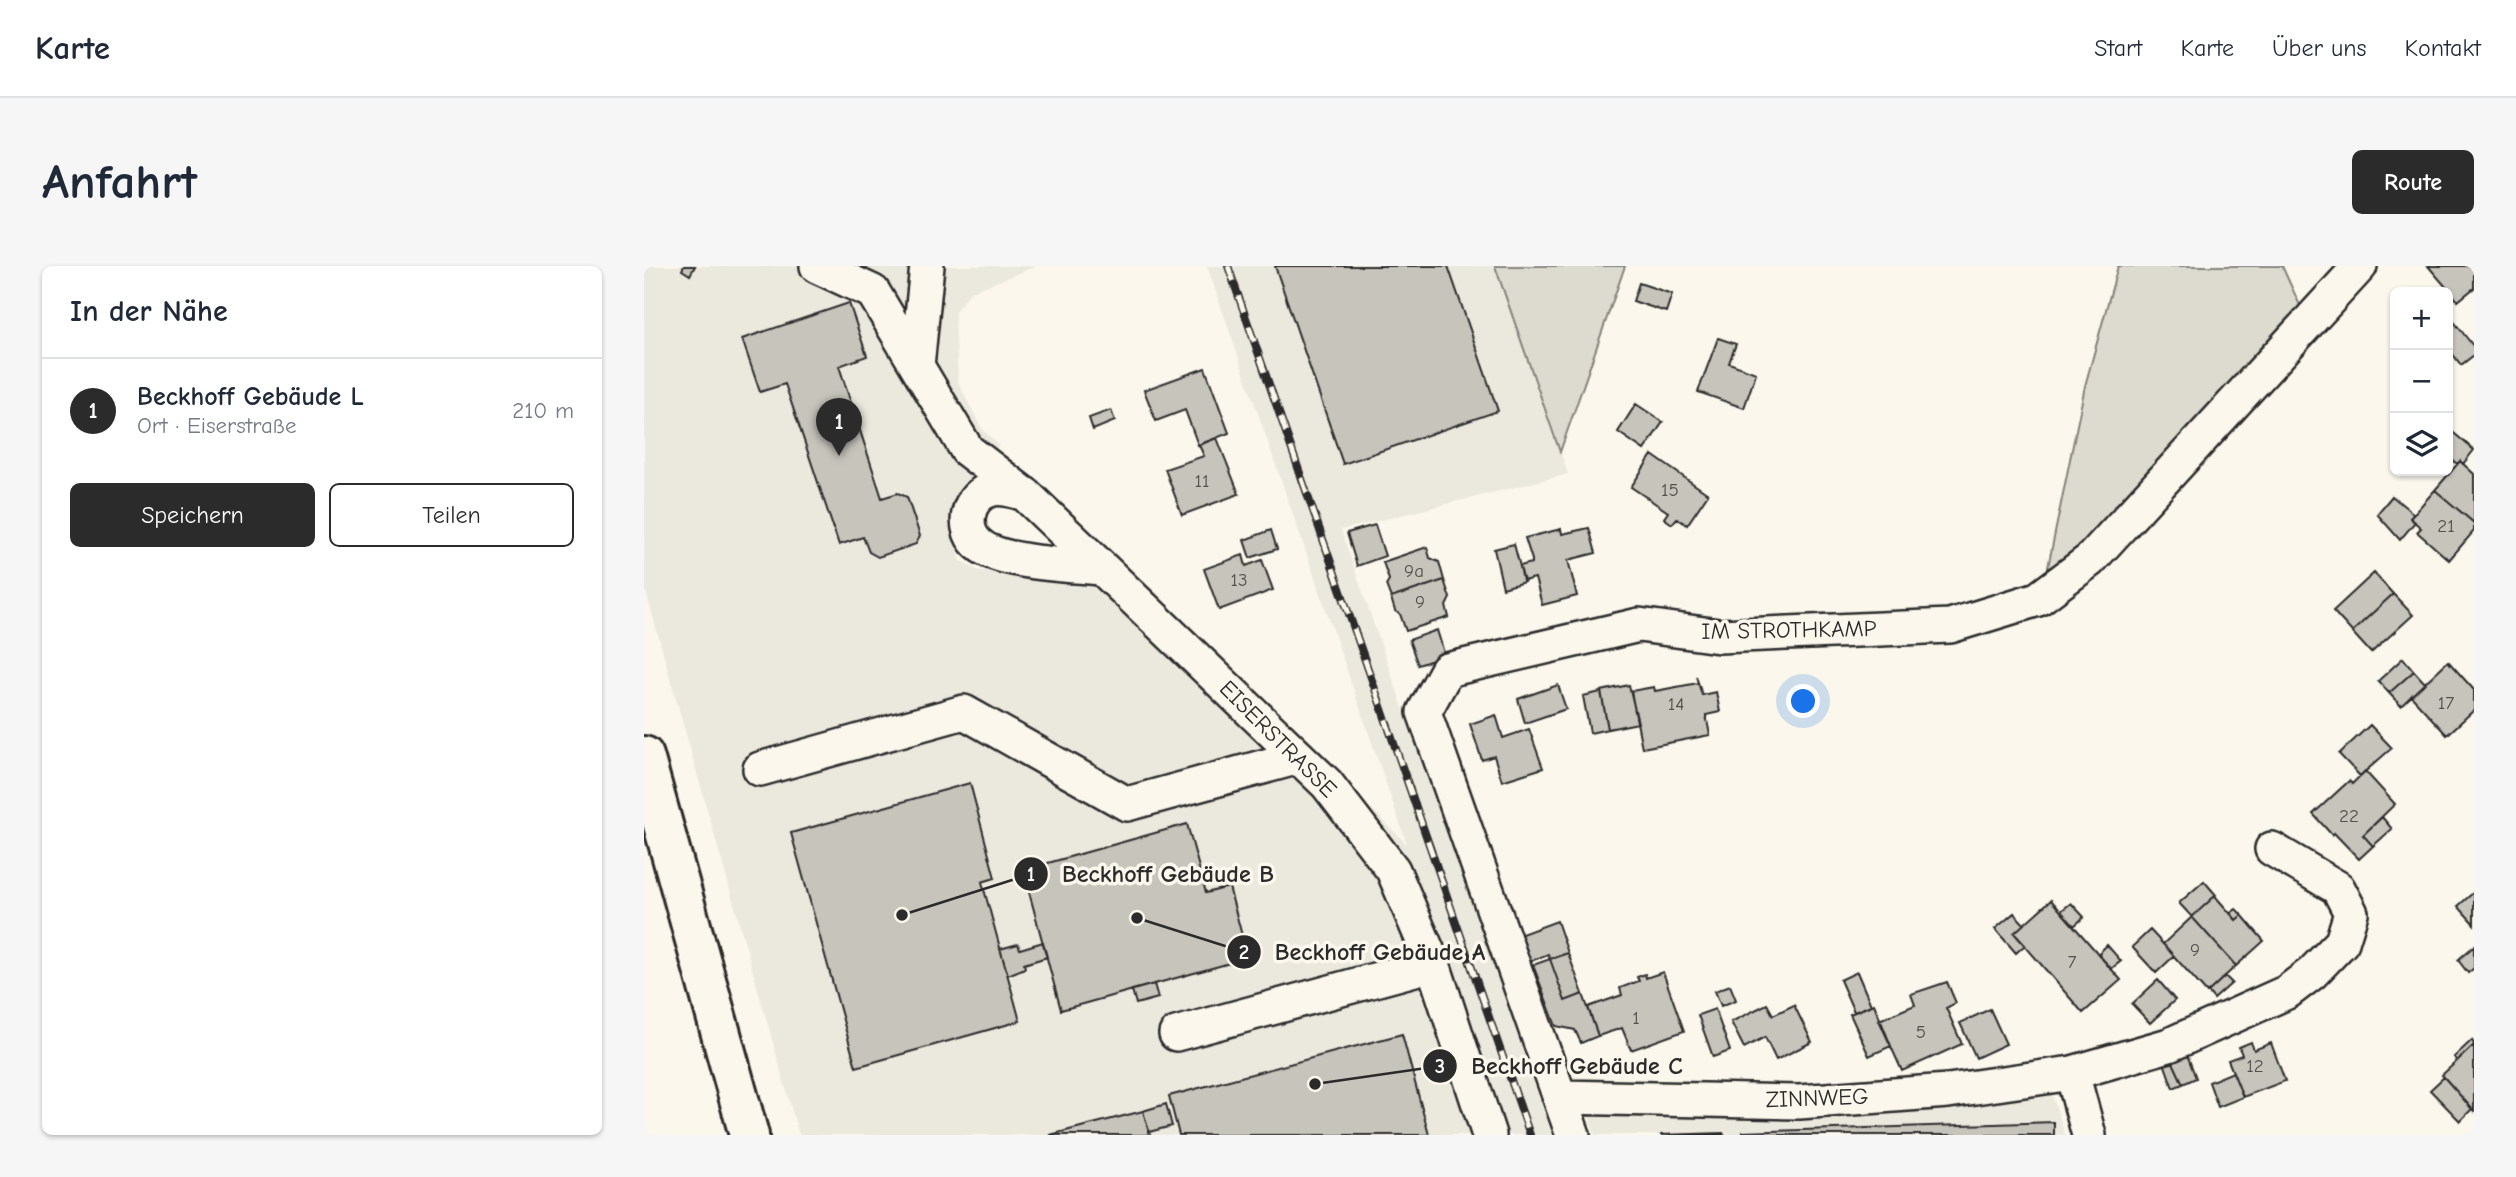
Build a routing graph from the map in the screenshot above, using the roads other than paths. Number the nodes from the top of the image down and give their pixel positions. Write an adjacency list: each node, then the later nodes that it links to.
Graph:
1 (817, 266): 4 (street, EISERSTRASSE)
2 (927, 266): 4 (street)
3 (2360, 266): 14 (street, IM STROTHKAMP)
4 (917, 366): 5 (street, EISERSTRASSE)
5 (1025, 494): 6 (street, EISERSTRASSE); 6 (street)
6 (1100, 568): 8 (street, EISERSTRASSE)
7 (644, 756): 15 (main road)
8 (1300, 757): 9 (street); 11 (street, EISERSTRASSE)
9 (760, 769)
10 (2272, 849): 13 (street, ZINNWEG)
11 (1433, 964): 12 (street); 16 (street, EISERSTRASSE)
12 (1176, 1034)
13 (2072, 1073): 14 (street, ZINNWEG); 18 (street)
14 (1560, 1097): 17 (street, IM STROTHKAMP)
15 (749, 1135)
16 (1489, 1135)
17 (1573, 1135)
18 (2089, 1135)

